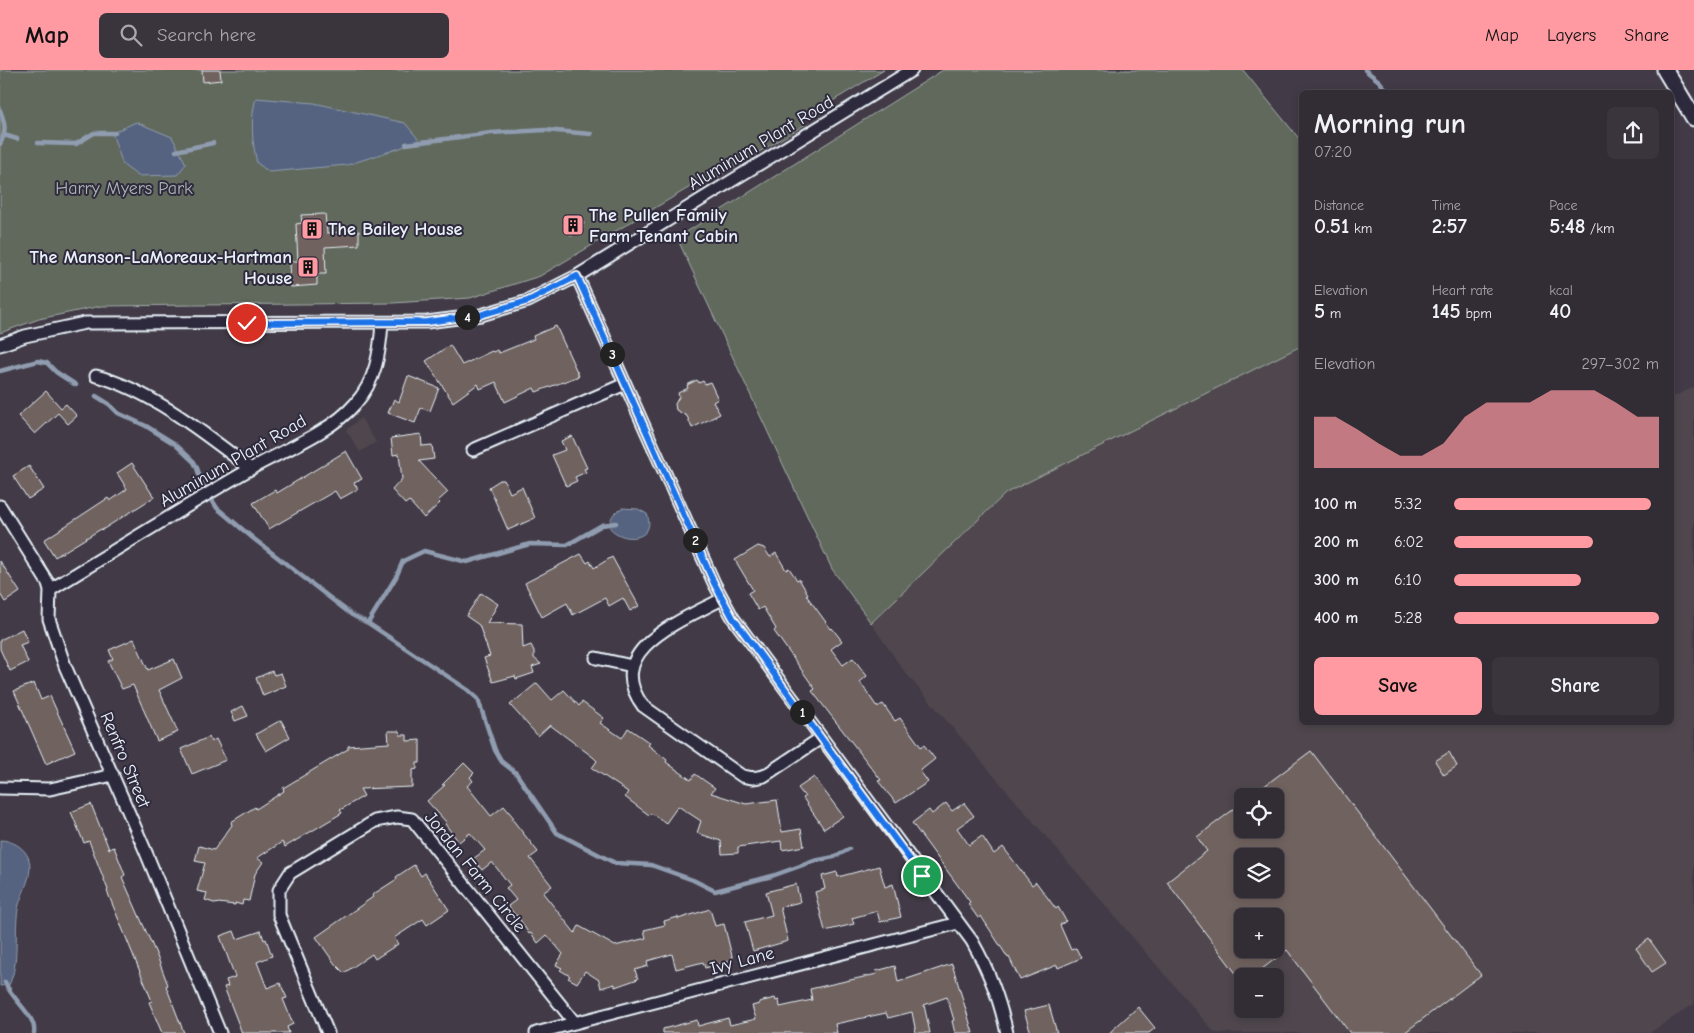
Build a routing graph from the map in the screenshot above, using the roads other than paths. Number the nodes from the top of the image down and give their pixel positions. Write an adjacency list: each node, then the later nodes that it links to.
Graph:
1 (912, 70): 4 (street, Aluminum Plant Road)
2 (1665, 70): 3 (street)
3 (1694, 118)
4 (577, 276): 5 (street, Aluminum Plant Road); 8 (street)
5 (382, 323): 6 (street, Aluminum Plant Road); 10 (street, Aluminum Plant Road)
6 (0, 345)
7 (96, 376): 10 (street)
8 (625, 384): 9 (street); 13 (street)
9 (472, 450)
10 (251, 469): 12 (street, Aluminum Plant Road)
11 (0, 506): 12 (street, Renfro Street)
12 (50, 590): 17 (street, Renfro Street)
13 (722, 599): 15 (street); 16 (street)
14 (596, 658): 15 (street)
15 (632, 666): 16 (street)
16 (821, 738): 19 (street)
17 (113, 776): 18 (street); 21 (street, Renfro Street)
18 (0, 788)
19 (958, 923): 20 (street, Ivy Lane); 24 (street)
20 (575, 1023): 22 (street, Jordan Farm Circle); 23 (street, Ivy Lane)
21 (220, 1033)
22 (328, 1033)
23 (536, 1033)
24 (1007, 1033)

